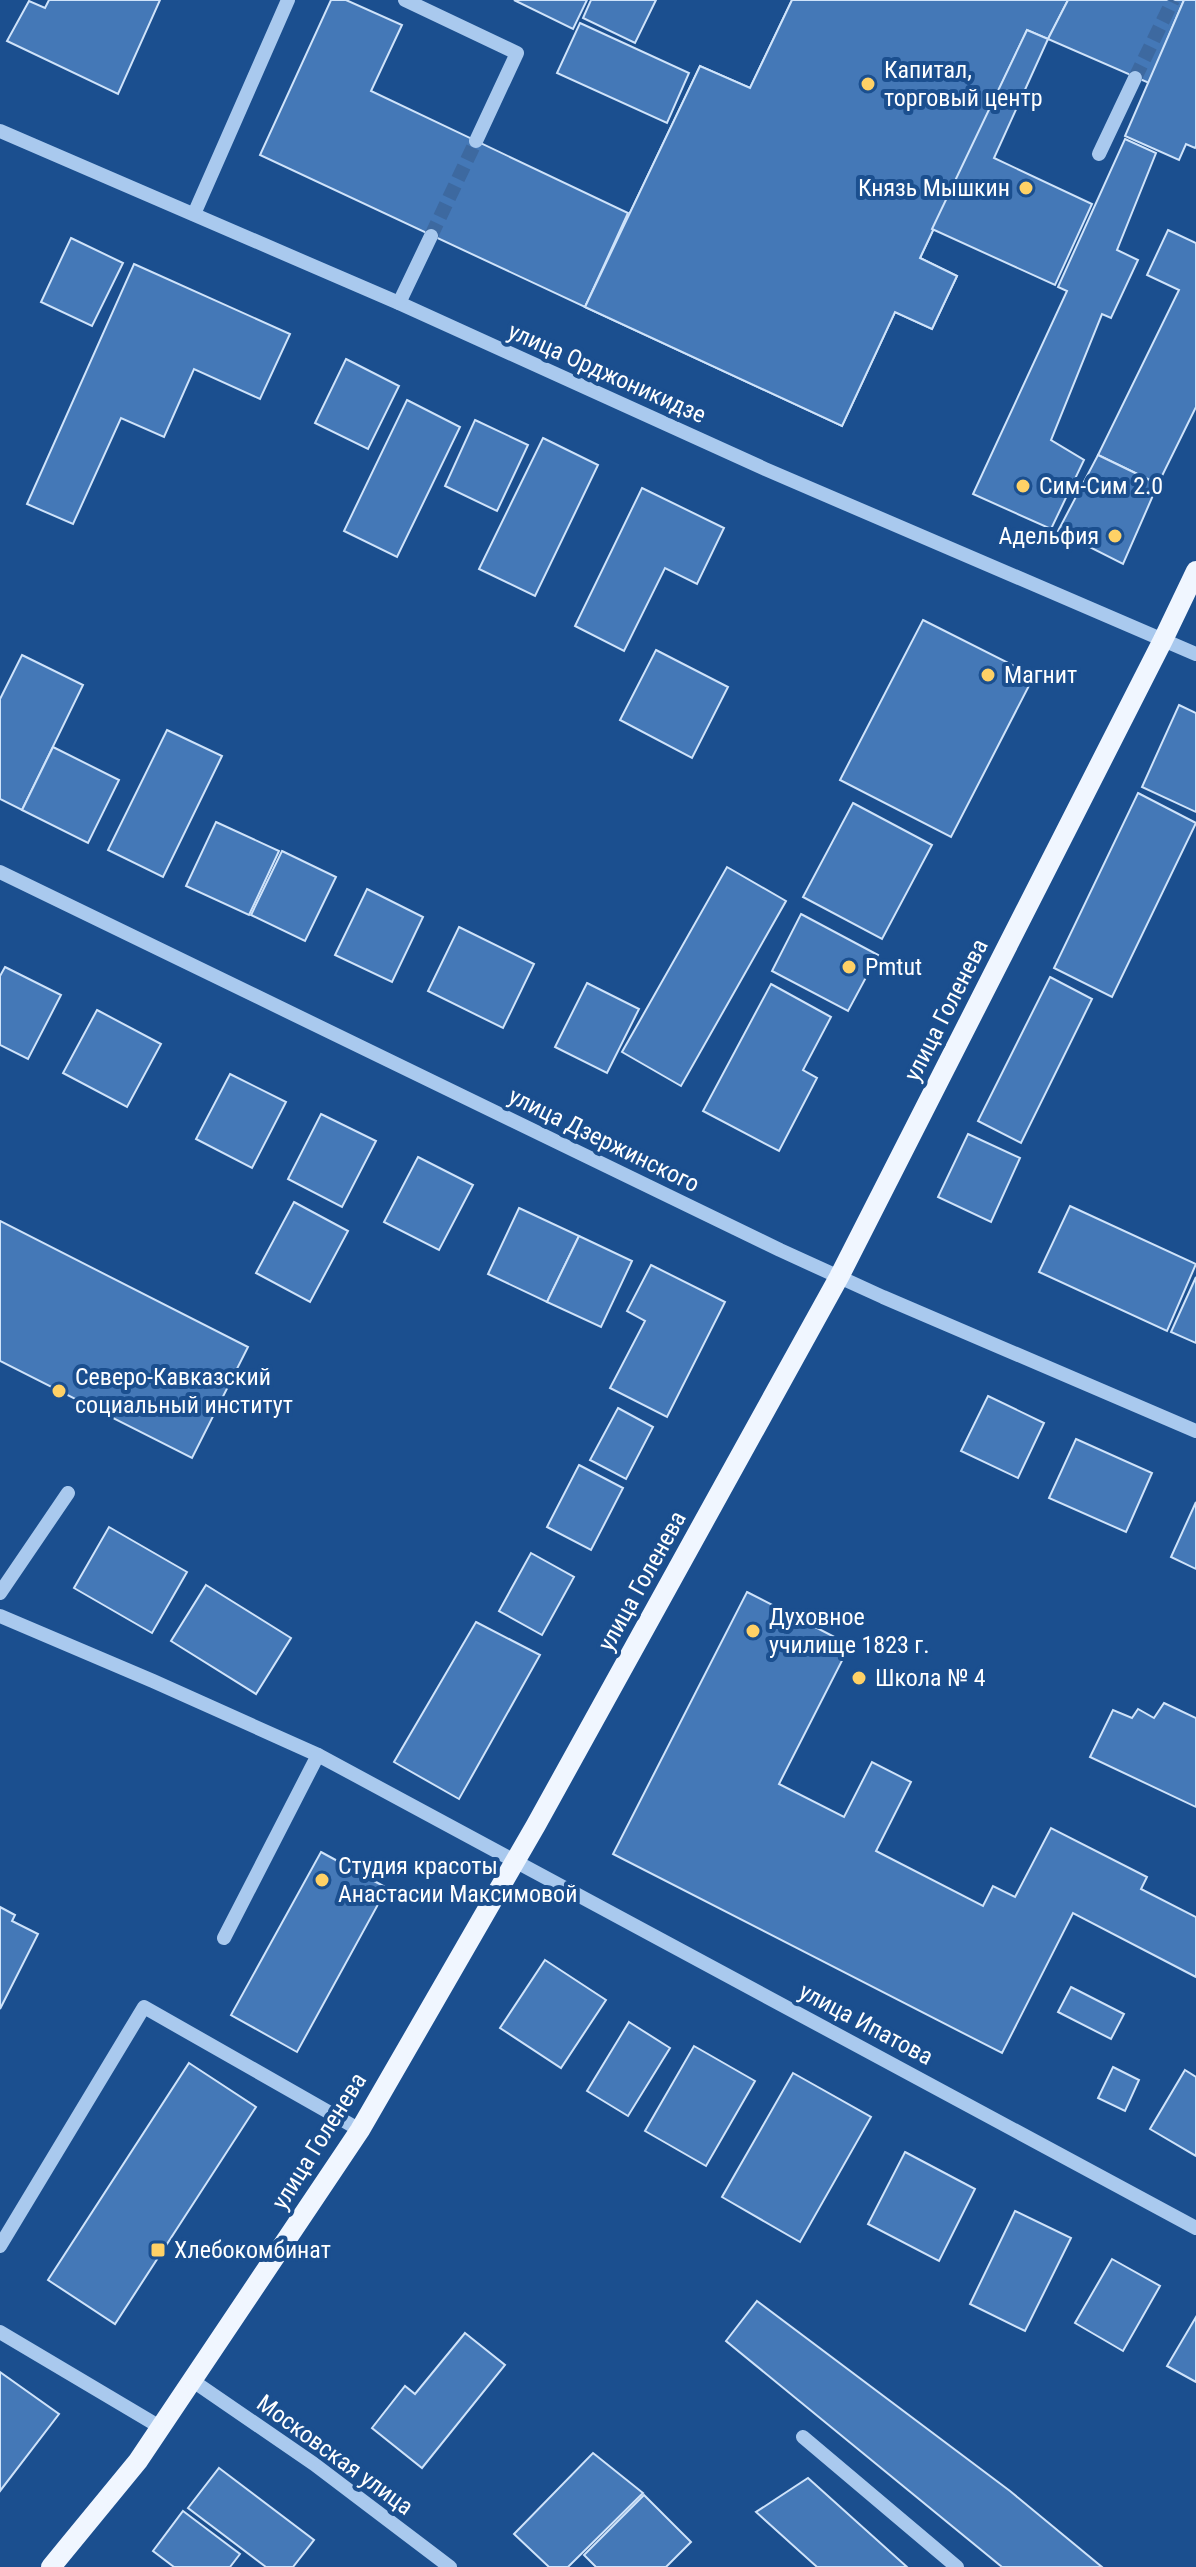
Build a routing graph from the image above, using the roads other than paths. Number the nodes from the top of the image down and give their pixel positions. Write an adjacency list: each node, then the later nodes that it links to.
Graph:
1 (288, 0): 7 (street)
2 (405, 0): 5 (street)
3 (1135, 78): 6 (street)
4 (0, 131): 7 (street, улица Орджоникидзе)
5 (476, 141)
6 (1099, 154)
7 (194, 214): 9 (street, улица Орджоникидзе)
8 (431, 236): 9 (street)
9 (399, 303): 11 (street, улица Орджоникидзе)
10 (1196, 571): 11 (main road, улица Голенева)
11 (1164, 640): 12 (street, улица Орджоникидзе); 14 (main road, улица Голенева)
12 (1196, 654)
13 (0, 872): 14 (street, улица Дзержинского)
14 (839, 1277): 15 (street, улица Дзержинского); 20 (main road, улица Голенева)
15 (1196, 1431)
16 (68, 1493): 17 (street)
17 (0, 1593)
18 (0, 1616): 19 (street, улица Ипатова)
19 (318, 1755): 20 (street, улица Ипатова); 21 (street)
20 (516, 1860): 22 (main road, улица Голенева); 23 (street, улица Ипатова)
21 (224, 1938)
22 (360, 2130): 24 (street); 26 (main road, улица Голенева)
23 (1196, 2228)
24 (0, 2246)
25 (0, 2332): 27 (street)
26 (193, 2381): 27 (main road, улица Голенева); 30 (street, Московская улица)
27 (160, 2427): 29 (main road, улица Голенева)
28 (803, 2437): 31 (street)
29 (51, 2567)
30 (450, 2567)
31 (957, 2567)

